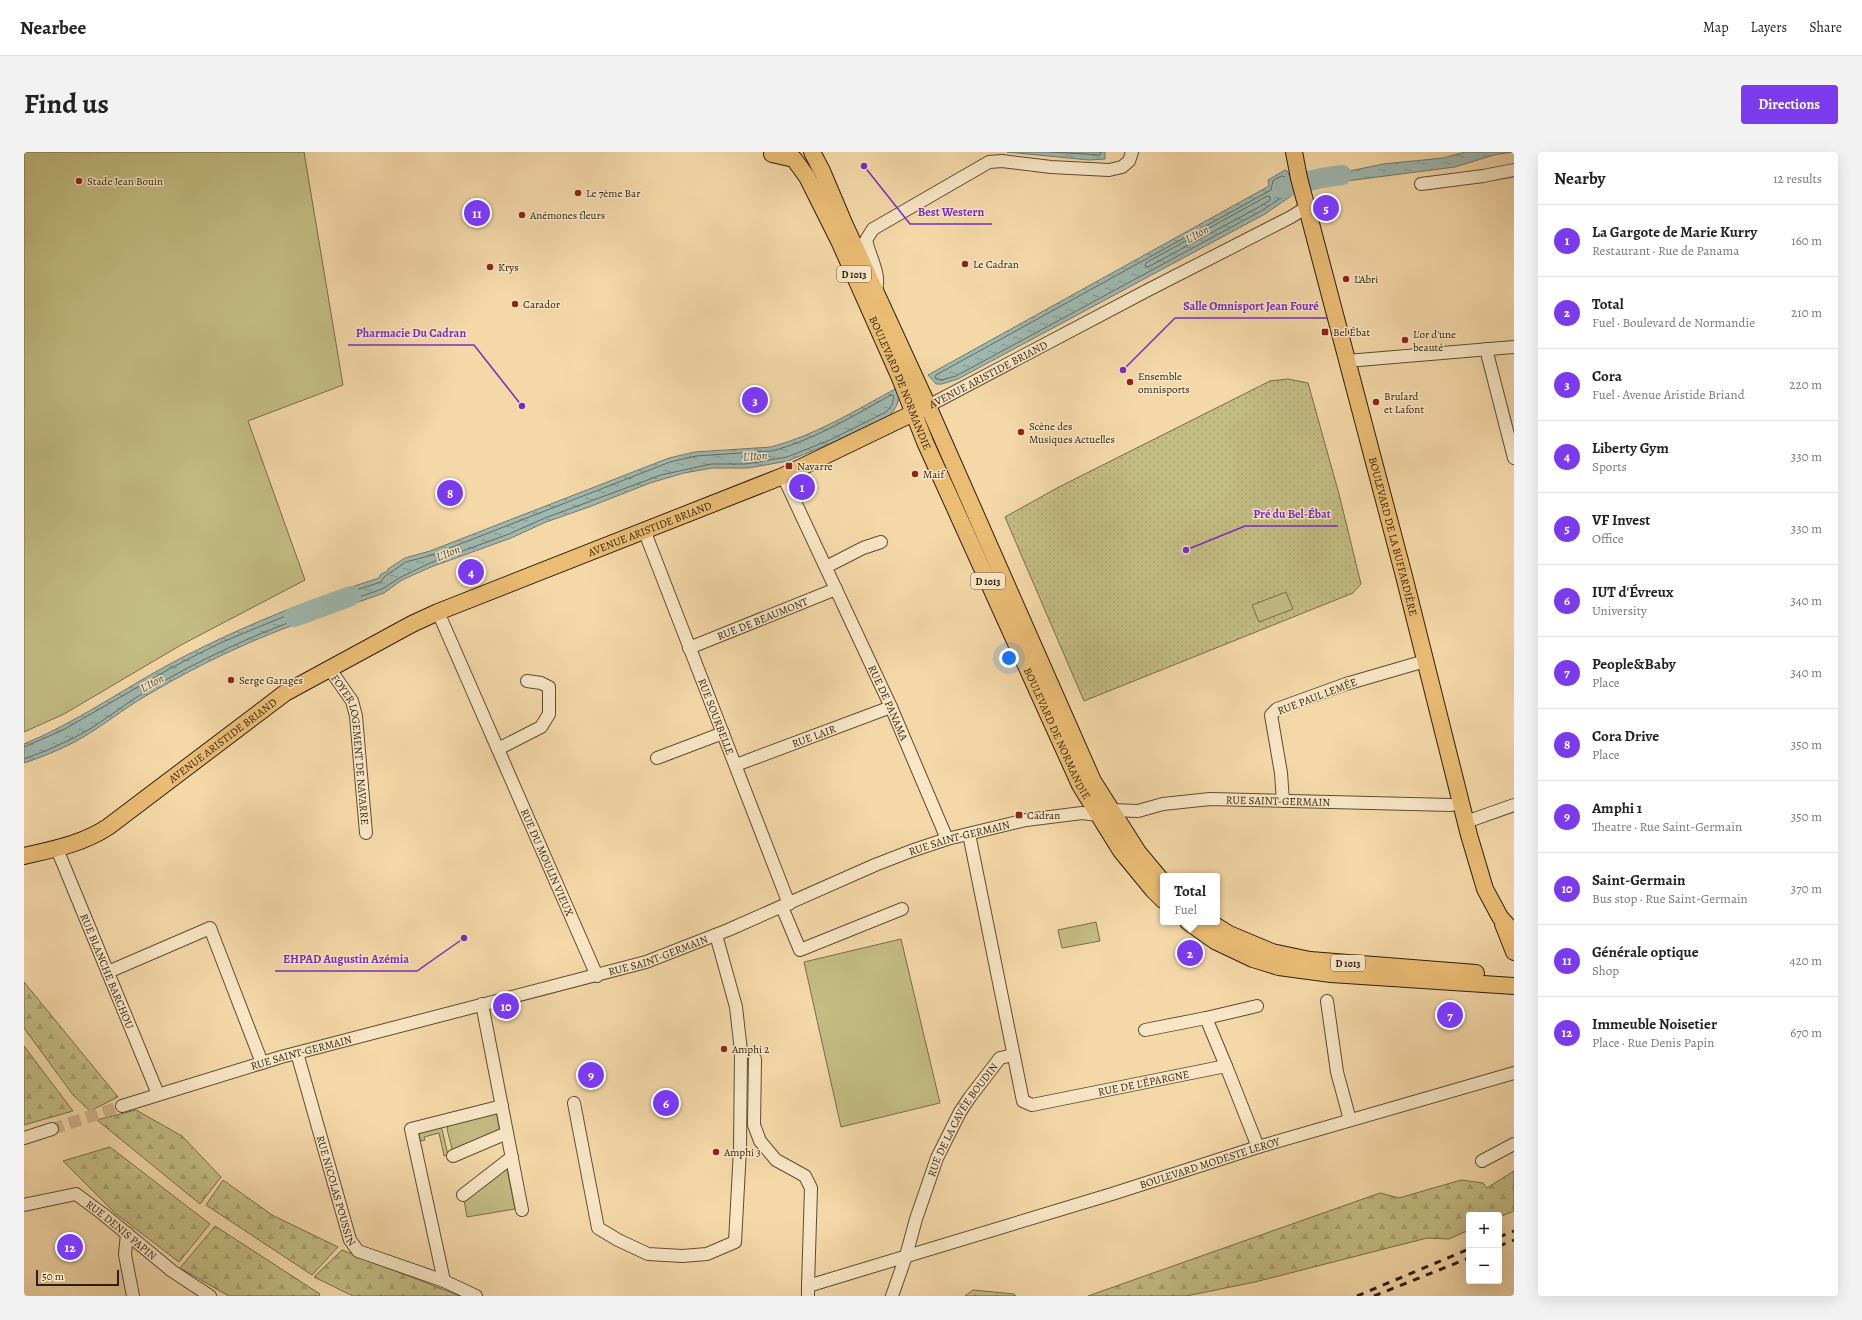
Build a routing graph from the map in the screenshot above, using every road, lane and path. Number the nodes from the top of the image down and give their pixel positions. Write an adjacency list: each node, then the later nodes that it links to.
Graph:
1 (812, 152): 10 (main road, BOULEVARD DE NORMANDIE / D 1013)
2 (1132, 152): 10 (street)
3 (1292, 152): 7 (main road, BOULEVARD DE LA BUFFARDIÈRE)
4 (774, 153): 15 (main road, BOULEVARD DE NORMANDIE / D 1013)
5 (1514, 170): 6 (street)
6 (1421, 184)
7 (1303, 193): 8 (street, AVENUE ARISTIDE BRIAND); 9 (main road, BOULEVARD DE LA BUFFARDIÈRE)
8 (1291, 217): 9 (street); 14 (street, AVENUE ARISTIDE BRIAND)
9 (1313, 229): 13 (main road, BOULEVARD DE LA BUFFARDIÈRE)
10 (875, 292): 14 (main road, BOULEVARD DE NORMANDIE / D 1013)
11 (1514, 347): 12 (street)
12 (1486, 349): 13 (street); 16 (street)
13 (1347, 361): 24 (main road, BOULEVARD DE LA BUFFARDIÈRE)
14 (928, 406): 15 (main road, AVENUE ARISTIDE BRIAND); 35 (main road, BOULEVARD DE NORMANDIE / D 1013)
15 (914, 414): 17 (main road, AVENUE ARISTIDE BRIAND); 35 (main road, BOULEVARD DE NORMANDIE / D 1013)
16 (1514, 458)
17 (783, 476): 18 (main road, AVENUE ARISTIDE BRIAND); 20 (street, RUE DE PANAMA)
18 (644, 530): 22 (main road, AVENUE ARISTIDE BRIAND); 23 (street, RUE SOURBELLE)
19 (881, 542): 20 (street)
20 (826, 567): 21 (street, RUE DE PANAMA)
21 (836, 590): 23 (street, RUE DE BEAUMONT); 27 (street, RUE DE PANAMA)
22 (438, 612): 25 (main road, AVENUE ARISTIDE BRIAND); 29 (street, RUE DU MOULIN VIEUX)
23 (689, 648): 28 (street, RUE SOURBELLE)
24 (1425, 661): 32 (street, RUE PAUL LEMÉE); 33 (main road, BOULEVARD DE LA BUFFARDIÈRE)
25 (329, 668): 37 (street, FOYER LOGEMENT DE NAVARRE); 40 (main road, AVENUE ARISTIDE BRIAND)
26 (527, 680): 29 (street)
27 (891, 707): 31 (street, RUE LAIR); 39 (street, RUE DE PANAMA)
28 (723, 733): 30 (street); 31 (street, RUE SOURBELLE)
29 (498, 749): 54 (street, RUE DU MOULIN VIEUX)
30 (657, 758)
31 (736, 764): 44 (street, RUE SOURBELLE)
32 (1283, 801): 33 (street, RUE SAINT-GERMAIN); 35 (street, RUE SAINT-GERMAIN)
33 (1460, 803): 36 (main road, BOULEVARD DE LA BUFFARDIÈRE)
34 (1514, 805): 36 (street)
35 (1104, 812): 38 (street, RUE SAINT-GERMAIN); 42 (main road, BOULEVARD DE NORMANDIE / D 1013); 43 (main road, BOULEVARD DE NORMANDIE / D 1013)
36 (1466, 822): 46 (main road, BOULEVARD DE LA BUFFARDIÈRE)
37 (366, 833)
38 (969, 834): 39 (street, RUE SAINT-GERMAIN); 64 (street)
39 (947, 839): 44 (street, RUE SAINT-GERMAIN)
40 (57, 848): 41 (main road, AVENUE ARISTIDE BRIAND); 52 (street, RUE BLANCHE BARCHOU)
41 (24, 856)
42 (1160, 878)
43 (1160, 897)
44 (785, 905): 45 (street, RUE SOURBELLE); 50 (street, RUE SAINT-GERMAIN)
45 (902, 909)
46 (1500, 917): 49 (main road, BOULEVARD DE LA BUFFARDIÈRE); 51 (main road, BOULEVARD DE LA BUFFARDIÈRE)
47 (1192, 925): 55 (main road, D 1013)
48 (1215, 925): 55 (main road, D 1013)
49 (1514, 933)
50 (716, 935): 54 (street, RUE SAINT-GERMAIN); 70 (street)
51 (1514, 952)
52 (108, 972): 66 (street); 69 (street, RUE BLANCHE BARCHOU)
53 (1514, 975): 55 (main road, D 1013)
54 (597, 976): 59 (street, RUE SAINT-GERMAIN)
55 (1488, 979): 56 (main road, D 1013); 57 (main road)
56 (1514, 986)
57 (1514, 992)
58 (1327, 1001): 73 (street)
59 (482, 1004): 63 (street, RUE SAINT-GERMAIN); 72 (street)
60 (1257, 1006): 61 (street)
61 (1206, 1018): 62 (street); 67 (street)
62 (1145, 1030)
63 (297, 1053): 66 (street, RUE SAINT-GERMAIN); 87 (street, RUE NICOLAS POUSSIN)
64 (1013, 1055): 67 (street, RUE DE L'ÉPARGNE); 86 (street, RUE DE LA CAVÉE BOUDIN)
65 (755, 1059): 88 (street)
66 (262, 1063): 69 (street, RUE SAINT-GERMAIN)
67 (1226, 1066): 78 (street)
68 (1514, 1073): 73 (street, BOULEVARD MODESTE LEROY)
69 (158, 1094): 71 (street, RUE SAINT-GERMAIN)
70 (574, 1103)
71 (122, 1106)
72 (502, 1106): 75 (street); 87 (street)
73 (1350, 1120): 78 (street, BOULEVARD MODESTE LEROY)
74 (52, 1129): 76 (street)
75 (507, 1133): 79 (street); 80 (street)
76 (24, 1138)
77 (1514, 1144): 81 (street)
78 (1258, 1147): 86 (street, BOULEVARD MODESTE LEROY)
79 (453, 1156)
80 (512, 1157): 82 (street); 84 (street)
81 (1482, 1160)
82 (463, 1195)
83 (24, 1205): 85 (street, RUE DENIS PAPIN)
84 (522, 1210)
85 (127, 1233): 89 (street); 90 (street, RUE DENIS PAPIN)
86 (906, 1256): 88 (street, BOULEVARD MODESTE LEROY); 92 (street, RUE DE LA CAVÉE BOUDIN)
87 (444, 1281): 91 (street, RUE NICOLAS POUSSIN)
88 (808, 1291)
89 (133, 1296)
90 (210, 1296)
91 (476, 1296)
92 (892, 1296)

